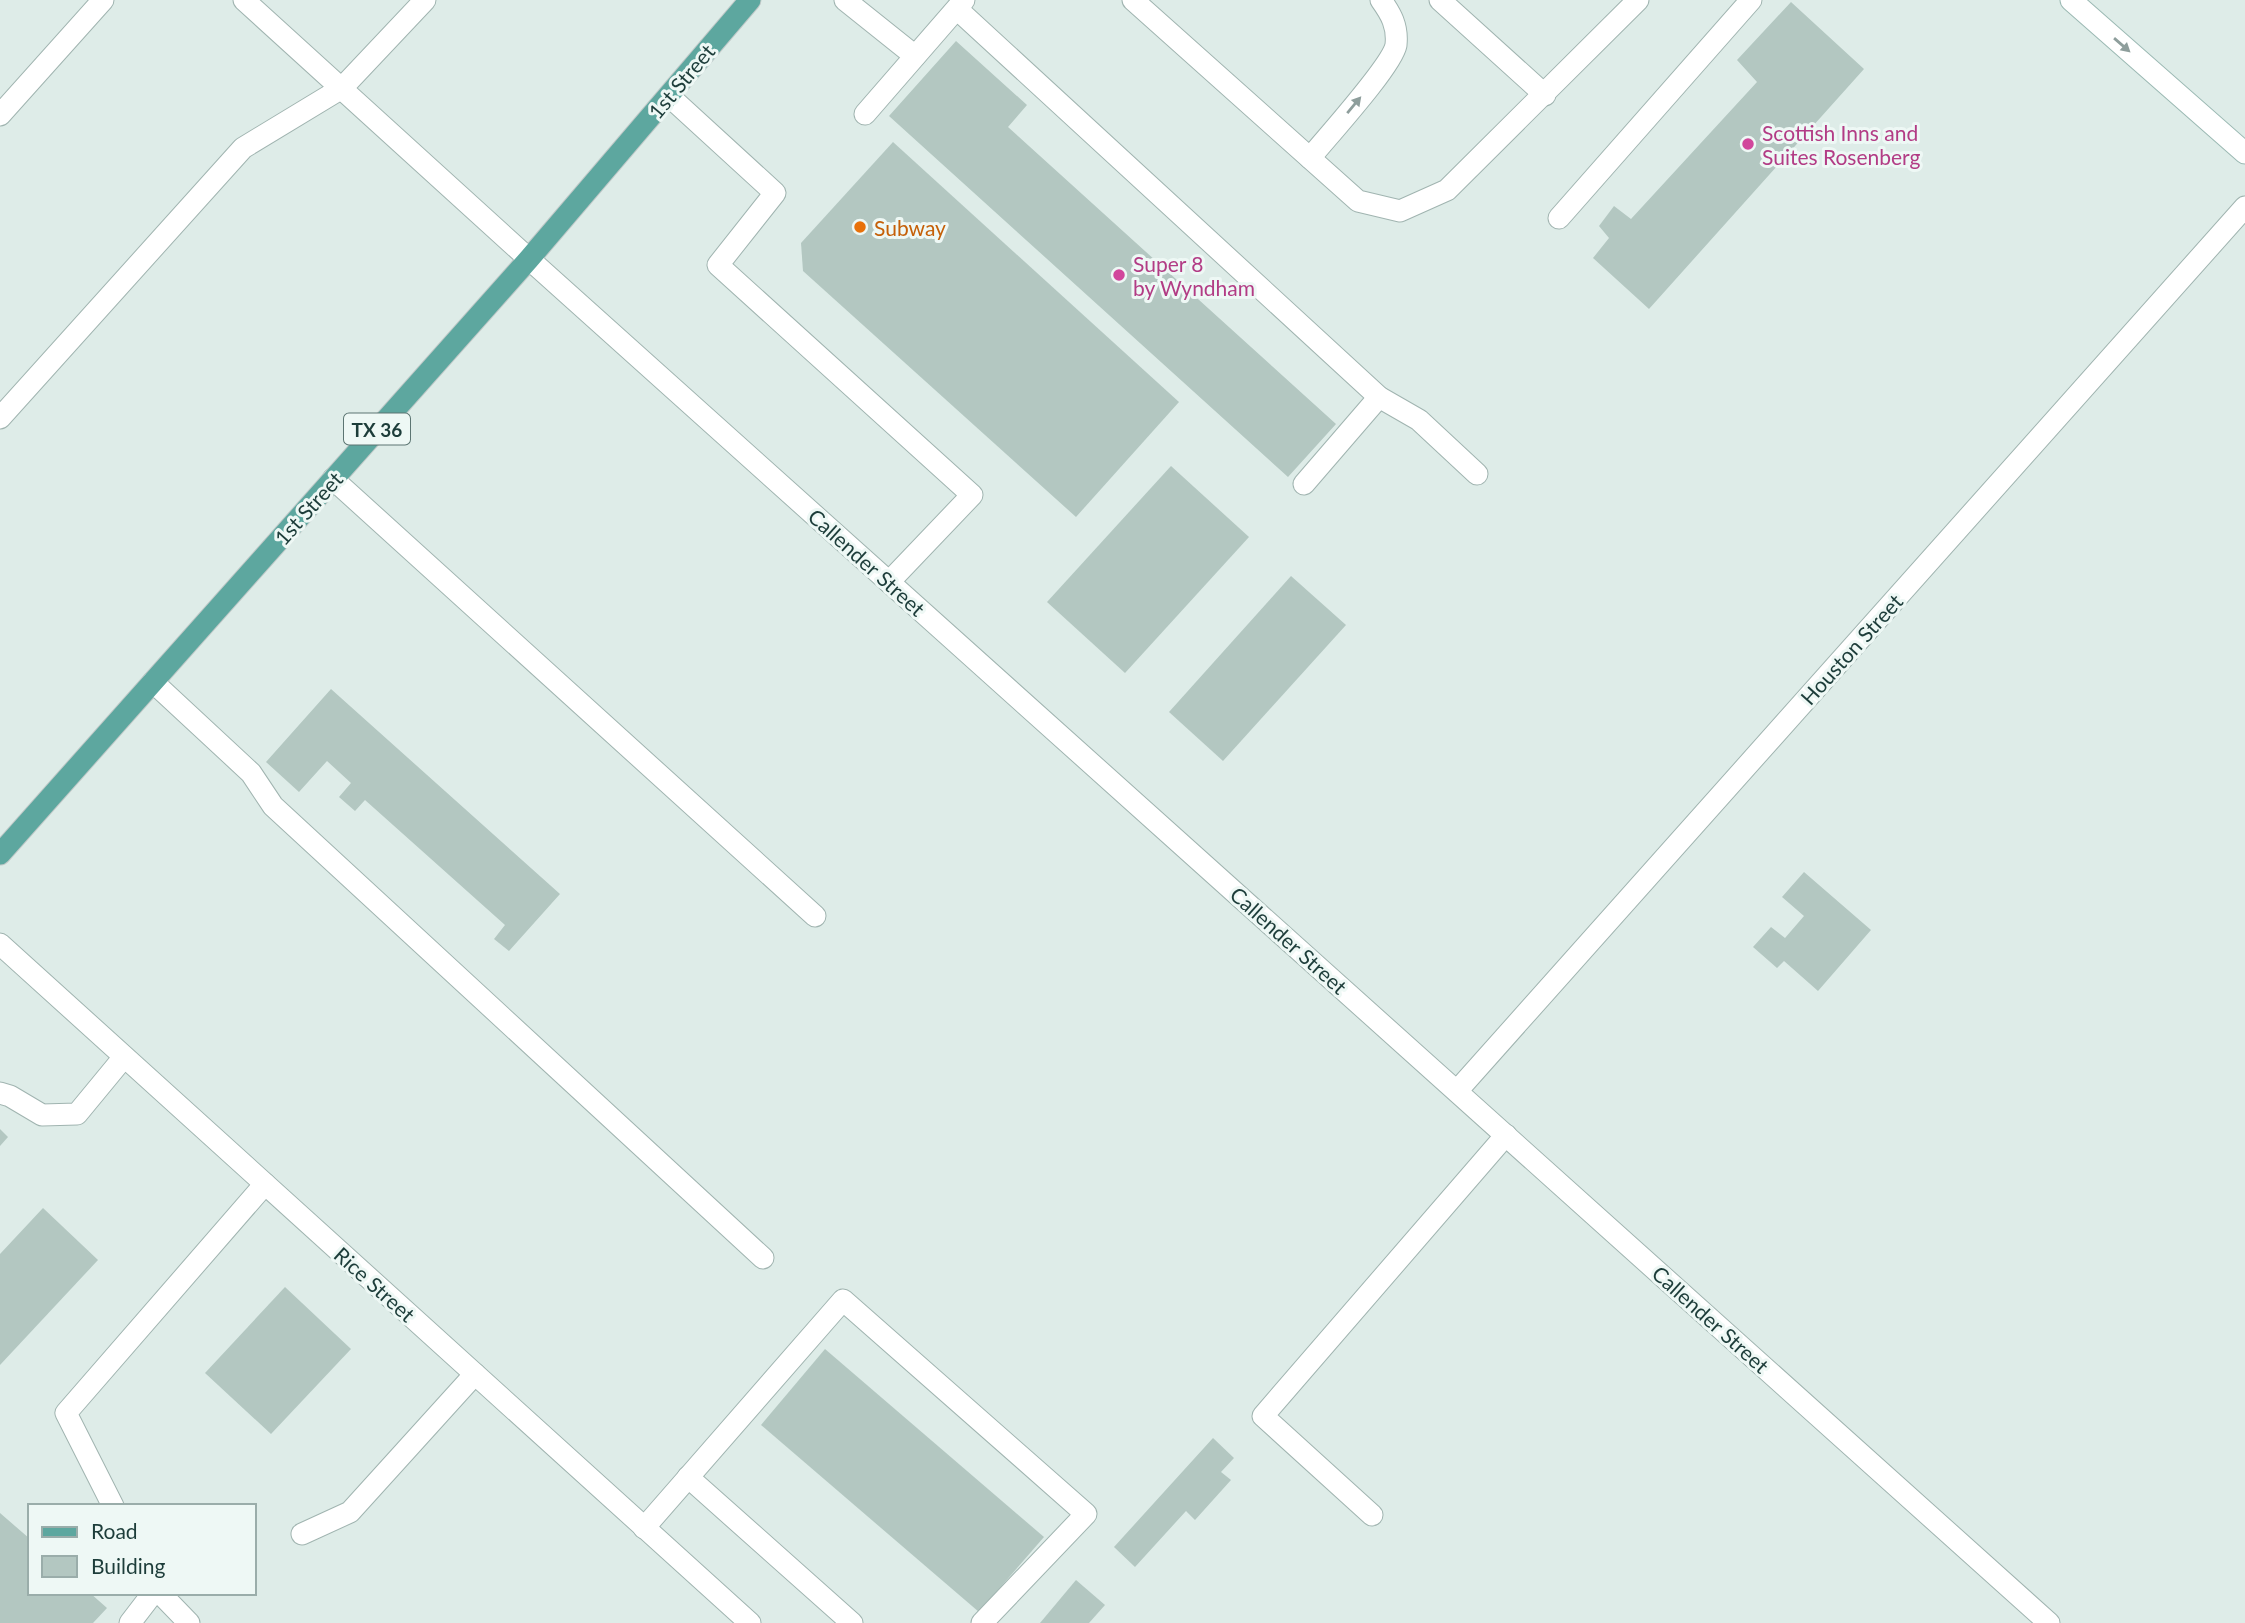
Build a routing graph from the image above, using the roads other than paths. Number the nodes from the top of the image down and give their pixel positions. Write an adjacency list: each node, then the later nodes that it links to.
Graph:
1 (103, 0): 18 (street)
2 (244, 0): 14 (street, Callender Street)
3 (425, 0): 14 (street)
4 (750, 0): 16 (main road, 1st Street / TX 36)
5 (845, 0): 13 (street)
6 (1133, 0): 20 (street)
7 (1381, 0): 20 (street, one-way to 7)
8 (1440, 0): 15 (street)
9 (1638, 0): 15 (street)
10 (1751, 0): 22 (street)
11 (2071, 0): 19 (street, one-way to 19)
12 (961, 4): 13 (street); 24 (street)
13 (915, 57): 17 (street)
14 (342, 89): 23 (street, Callender Street); 25 (street)
15 (1545, 95): 20 (street)
16 (669, 96): 23 (main road, 1st Street / TX 36); 29 (street)
17 (865, 114)
18 (0, 116)
19 (2245, 153)
20 (1310, 158)
21 (2245, 207): 35 (street, Houston Street)
22 (1559, 218)
23 (528, 259): 27 (main road, 1st Street / TX 36); 29 (street, Callender Street)
24 (1378, 397): 26 (street); 28 (street)
25 (0, 418)
26 (1477, 474)
27 (333, 479): 30 (main road, 1st Street / TX 36); 32 (street)
28 (1304, 484)
29 (889, 582): 35 (street, Callender Street)
30 (153, 682): 31 (main road, 1st Street / TX 36); 39 (street)
31 (0, 854)
32 (815, 916)
33 (0, 944): 34 (street, Rice Street)
34 (124, 1057): 36 (street); 38 (street, Rice Street)
35 (1457, 1091): 37 (street, Callender Street)
36 (0, 1093)
37 (1506, 1135): 43 (street); 53 (street, Callender Street)
38 (265, 1184): 40 (street, Rice Street); 42 (street)
39 (763, 1258)
40 (475, 1374): 44 (street, Rice Street); 45 (street)
41 (688, 1477): 44 (street); 51 (street); 52 (street)
42 (112, 1504)
43 (1372, 1515)
44 (645, 1528): 50 (street, Rice Street)
45 (302, 1534)
46 (151, 1595): 48 (street)
47 (162, 1595): 49 (street)
48 (130, 1623)
49 (189, 1623)
50 (750, 1623)
51 (852, 1623)
52 (982, 1623)
53 (2049, 1623)

